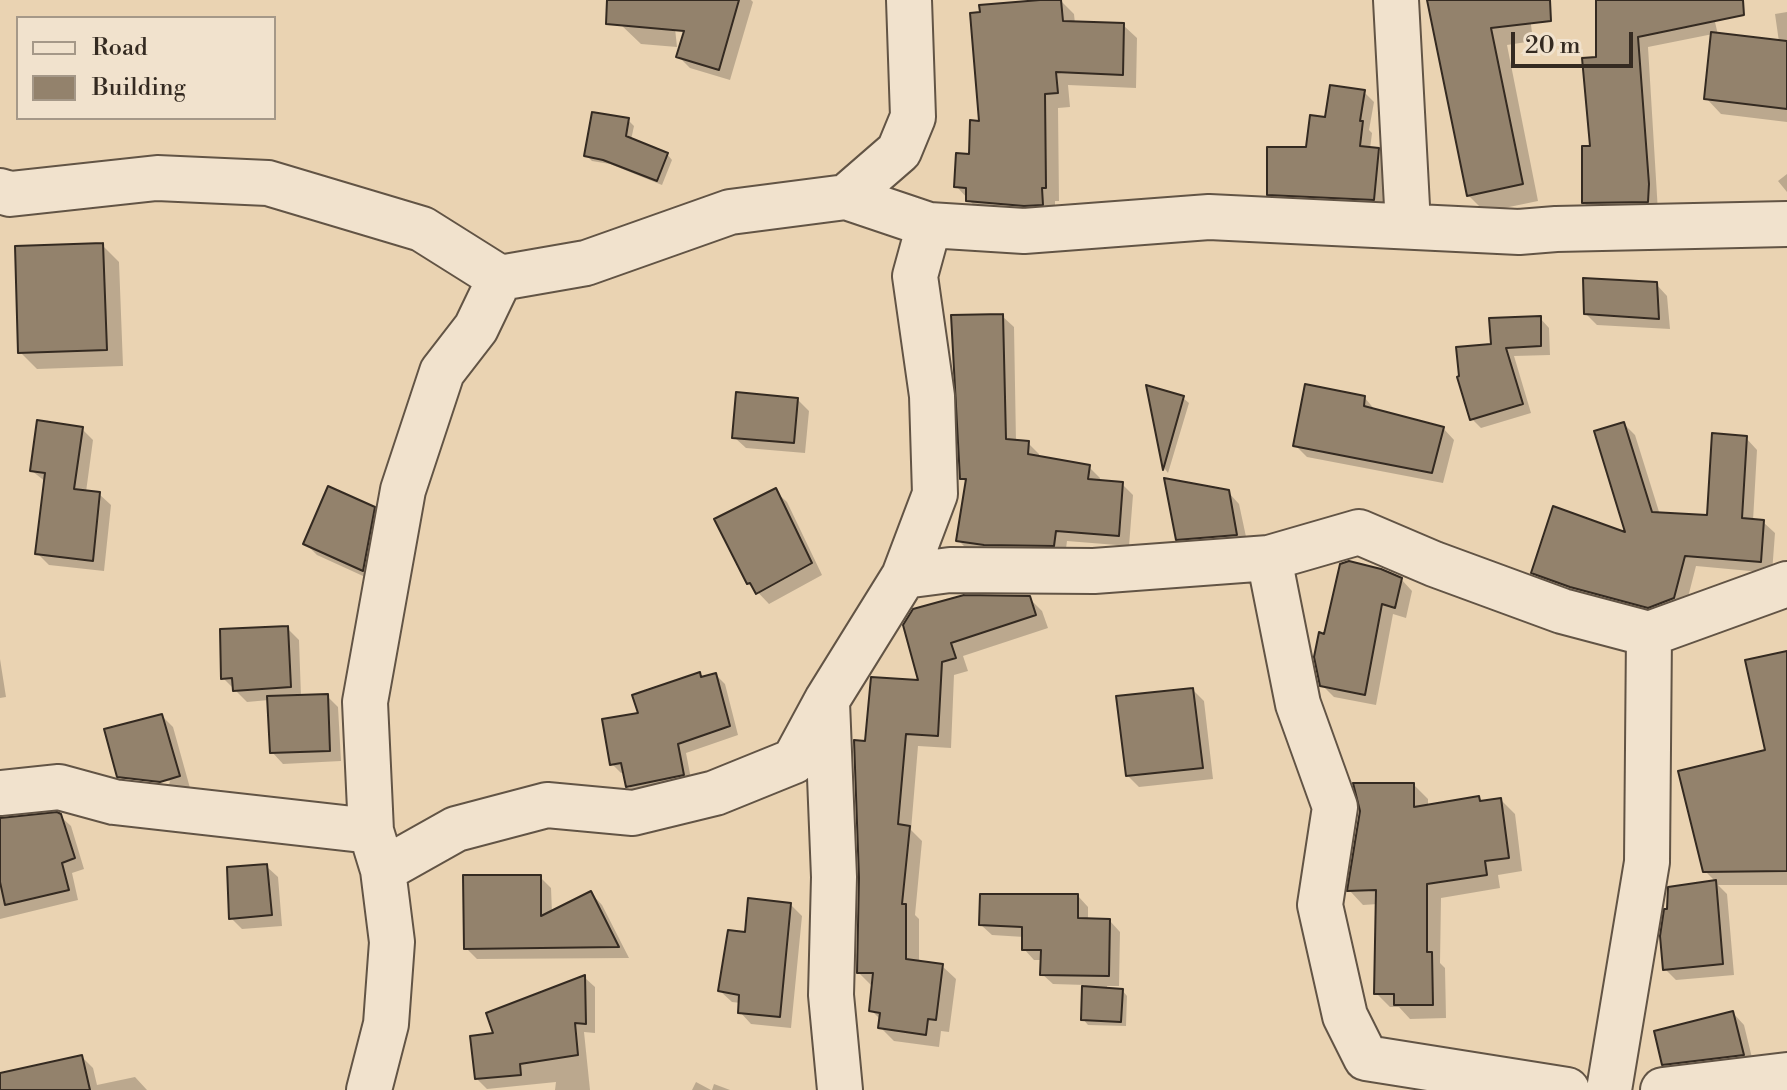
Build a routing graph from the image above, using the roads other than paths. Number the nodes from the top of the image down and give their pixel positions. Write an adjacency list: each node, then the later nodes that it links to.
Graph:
1 (909, 0): 4 (street)
2 (1396, 0): 7 (street)
3 (0, 191): 8 (street)
4 (846, 197): 6 (street); 8 (street)
5 (1787, 224): 7 (street)
6 (929, 225): 7 (street); 10 (street)
7 (1408, 225)
8 (500, 278): 15 (street)
9 (1269, 558): 10 (street); 12 (street); 19 (street)
10 (904, 576): 13 (street)
11 (1787, 584): 12 (street)
12 (1649, 634): 20 (street)
13 (827, 700): 15 (street); 18 (street)
14 (0, 793): 15 (street)
15 (377, 850): 17 (street)
16 (1787, 1075): 21 (street)
17 (369, 1090)
18 (840, 1090)
19 (1567, 1090)
20 (1609, 1090)
21 (1663, 1090)

